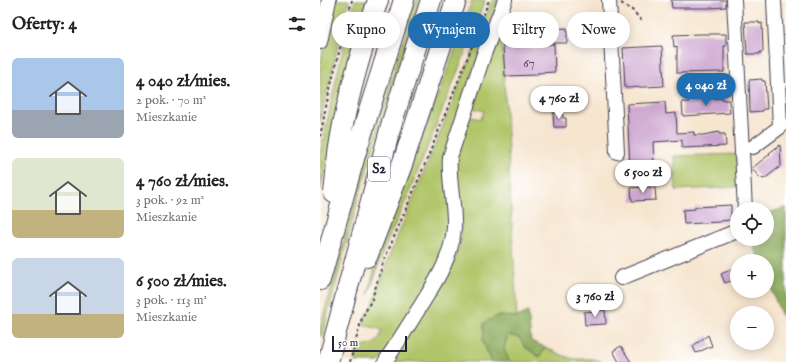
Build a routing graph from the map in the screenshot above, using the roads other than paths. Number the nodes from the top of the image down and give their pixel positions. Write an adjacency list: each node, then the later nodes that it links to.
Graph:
1 (329, 0): 10 (street)
2 (378, 0): 15 (highway)
3 (404, 0): 15 (highway, S2)
4 (431, 0): 18 (highway, S2)
5 (456, 0): 18 (highway)
6 (504, 0): 20 (street)
7 (610, 0): 12 (street)
8 (734, 0): 13 (street)
9 (774, 0): 11 (street)
10 (320, 42)
11 (753, 147)
12 (617, 152)
13 (745, 202)
14 (730, 234): 16 (street)
15 (329, 245): 17 (highway, S2)
16 (621, 278)
17 (320, 280)
18 (334, 339): 19 (highway, S2)
19 (328, 362)
20 (385, 362)

